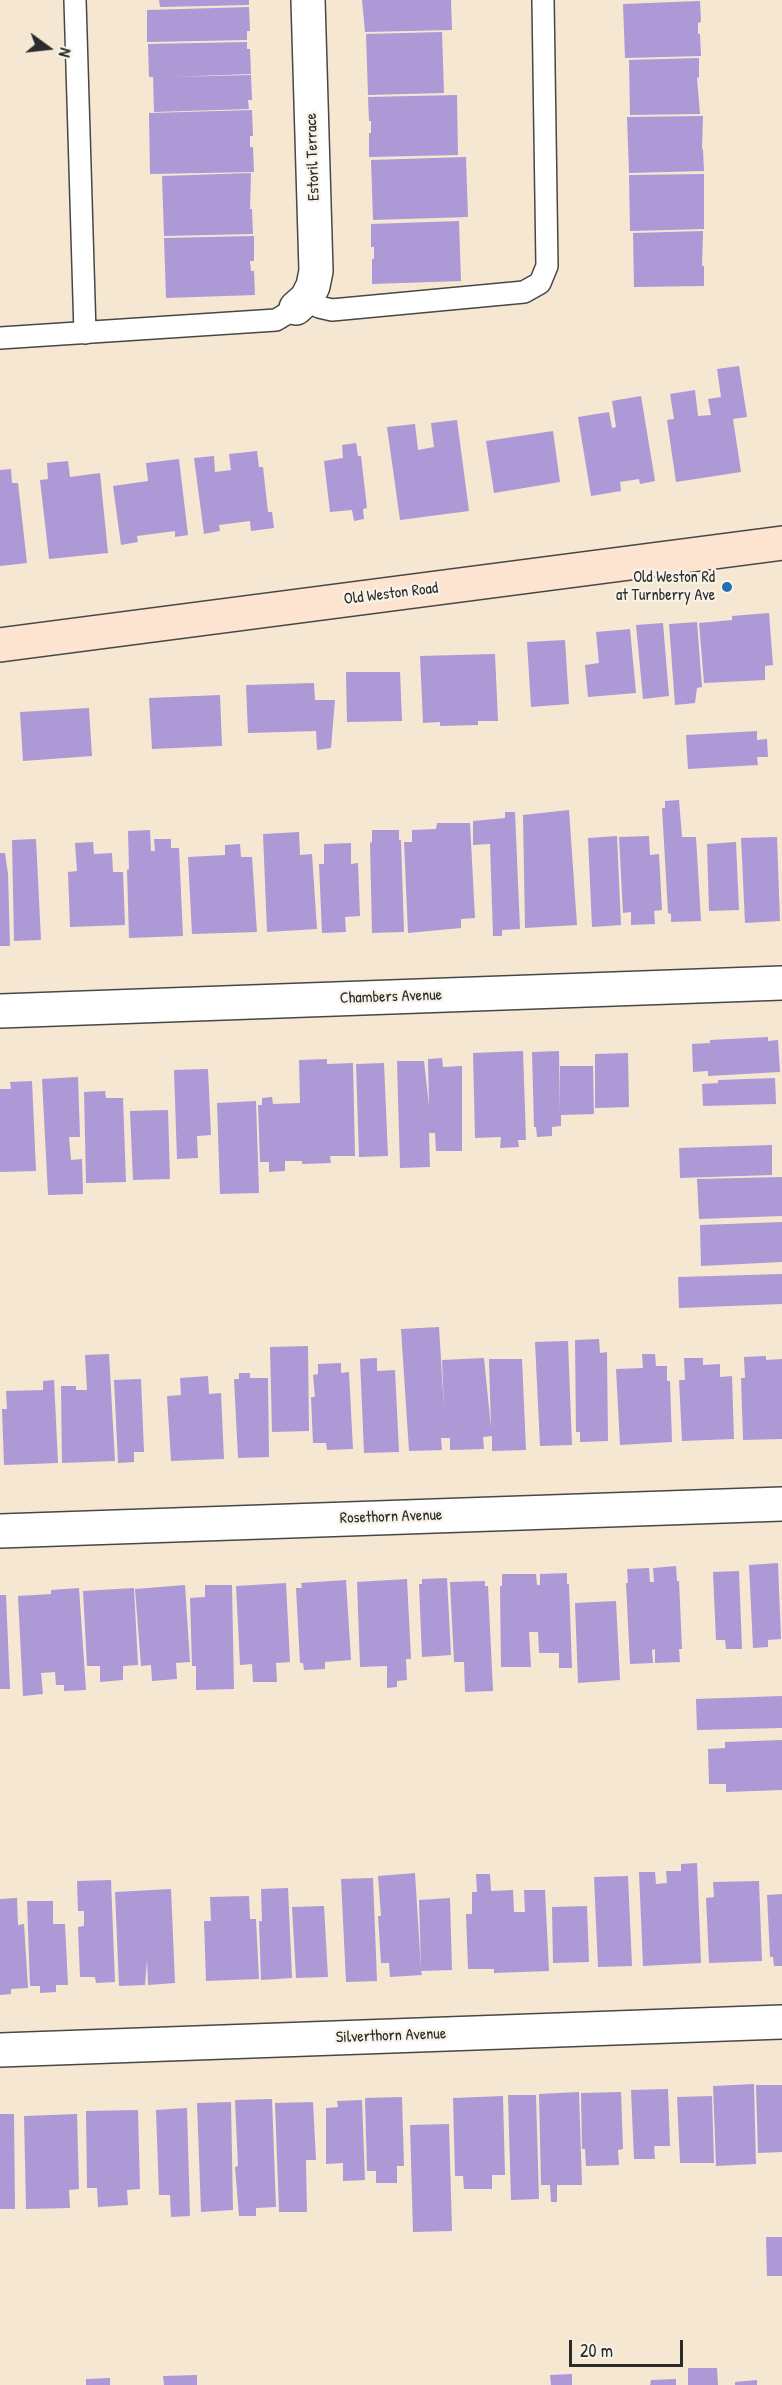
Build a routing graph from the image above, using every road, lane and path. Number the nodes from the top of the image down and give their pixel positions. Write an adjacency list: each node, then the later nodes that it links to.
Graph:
1 (75, 0): 5 (lane)
2 (308, 0): 4 (street, Estoril Terrace)
3 (543, 0): 4 (lane)
4 (302, 303): 5 (lane)
5 (85, 333): 6 (lane)
6 (0, 338)
7 (782, 543): 8 (main road, Old Weston Road)
8 (0, 645)
9 (782, 983): 10 (street, Chambers Avenue)
10 (0, 1011)
11 (782, 1504): 12 (street, Rosethorn Avenue)
12 (0, 1531)
13 (782, 2022): 14 (street, Silverthorn Avenue)
14 (0, 2050)

